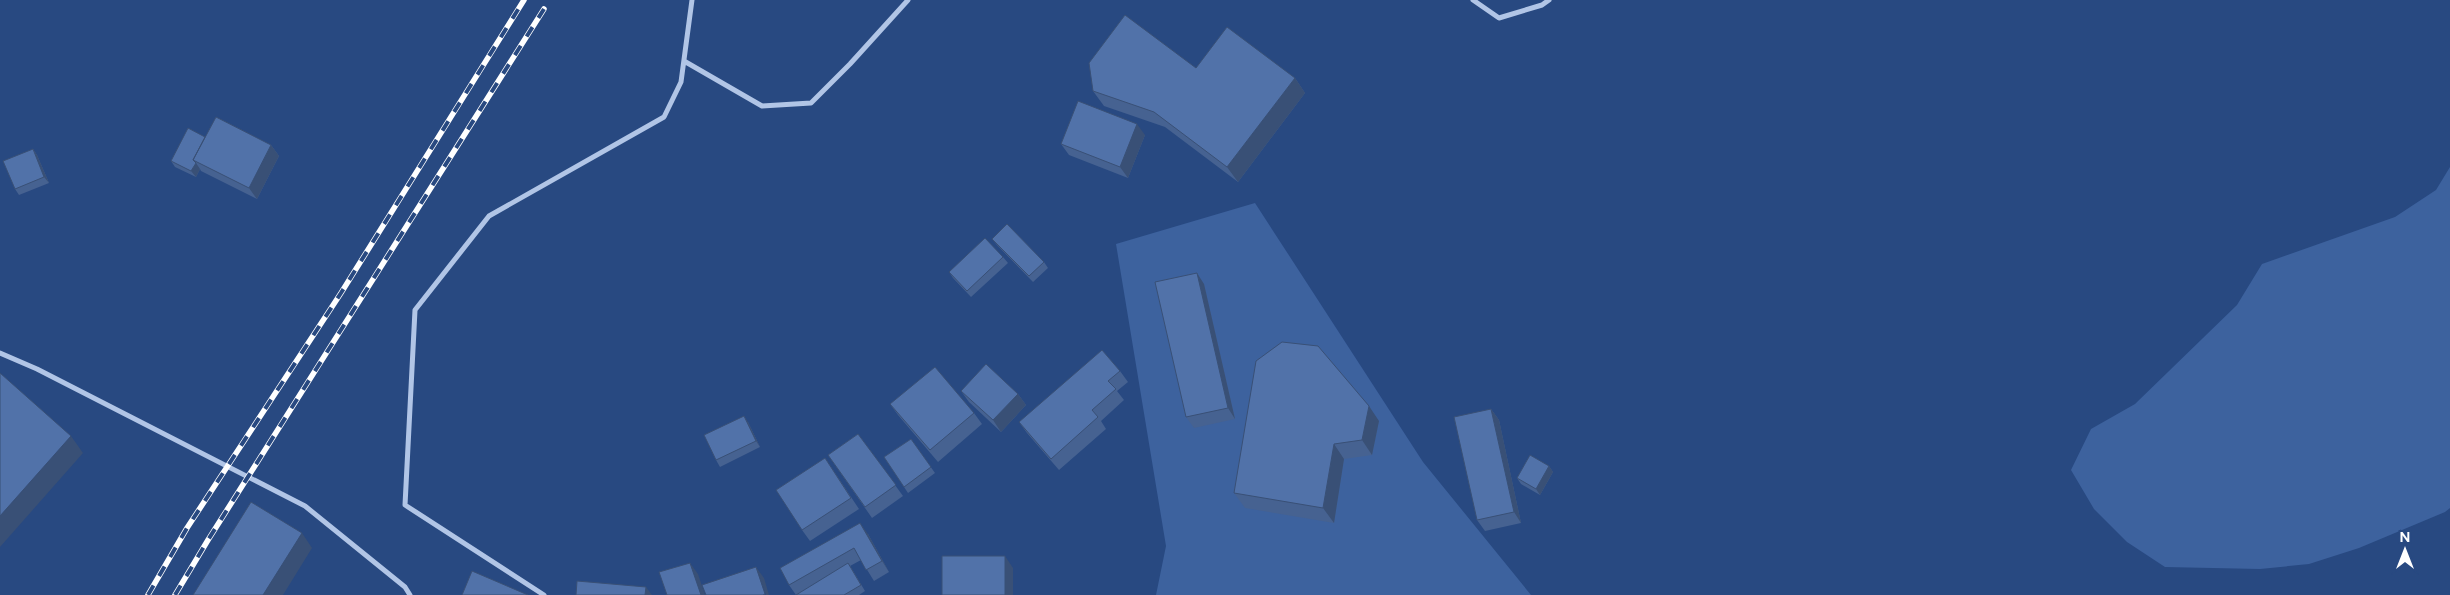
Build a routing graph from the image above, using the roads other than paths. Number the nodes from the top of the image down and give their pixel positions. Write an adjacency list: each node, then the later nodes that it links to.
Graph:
1 (692, 0): 5 (street)
2 (908, 0): 5 (street)
3 (1474, 0): 4 (street)
4 (1549, 0)
5 (684, 61): 8 (street)
6 (0, 353): 7 (street)
7 (410, 595)
8 (544, 595)

